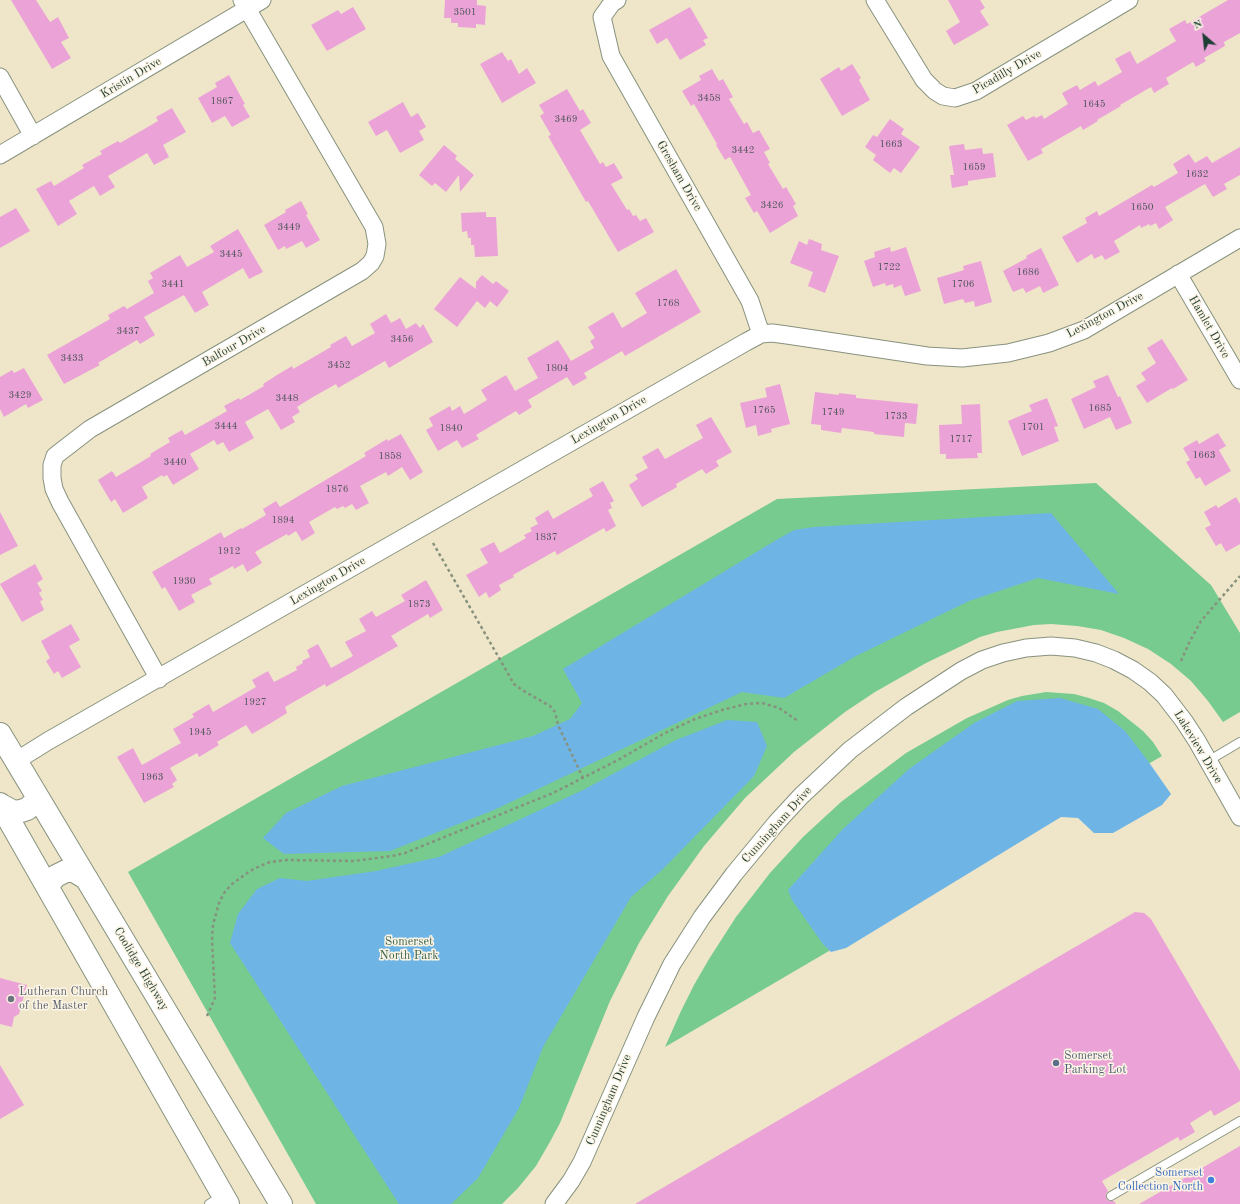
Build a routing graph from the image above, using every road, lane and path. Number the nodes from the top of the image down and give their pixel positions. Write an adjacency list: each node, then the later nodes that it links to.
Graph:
1 (262, 0): 5 (street, Kristin Drive)
2 (617, 0): 11 (street, Gresham Drive)
3 (875, 0): 4 (street, Picadilly Drive)
4 (1129, 0)
5 (244, 4): 7 (street, Kristin Drive); 16 (street, Balfour Drive)
6 (0, 77): 7 (street)
7 (33, 136): 8 (street, Kristin Drive)
8 (0, 155)
9 (1240, 238): 10 (street, Lexington Drive)
10 (1178, 274): 11 (street, Lexington Drive); 12 (street, Hamlet Drive)
11 (761, 334): 16 (street, Lexington Drive)
12 (1240, 380)
13 (433, 543): 23 (path)
14 (1240, 576): 15 (path)
15 (1181, 661)
16 (159, 679): 21 (street, Lexington Drive)
17 (1150, 682): 22 (street, Lakeview Drive); 34 (street, Cunningham Drive)
18 (798, 721): 23 (path)
19 (0, 734): 21 (main road, Coolidge Highway)
20 (1240, 742): 22 (lane)
21 (16, 761): 24 (main road, Coolidge Highway)
22 (1208, 761): 26 (street, Lakeview Drive)
23 (583, 778): 29 (path)
24 (39, 800): 25 (main road); 27 (main road, Coolidge Highway)
25 (0, 804): 28 (main road)
26 (1240, 818)
27 (87, 879): 28 (main road); 33 (main road, Coolidge Highway)
28 (47, 886): 32 (main road)
29 (207, 1016)
30 (1240, 1121): 31 (lane)
31 (1111, 1196)
32 (220, 1201)
33 (281, 1204)
34 (554, 1204)

